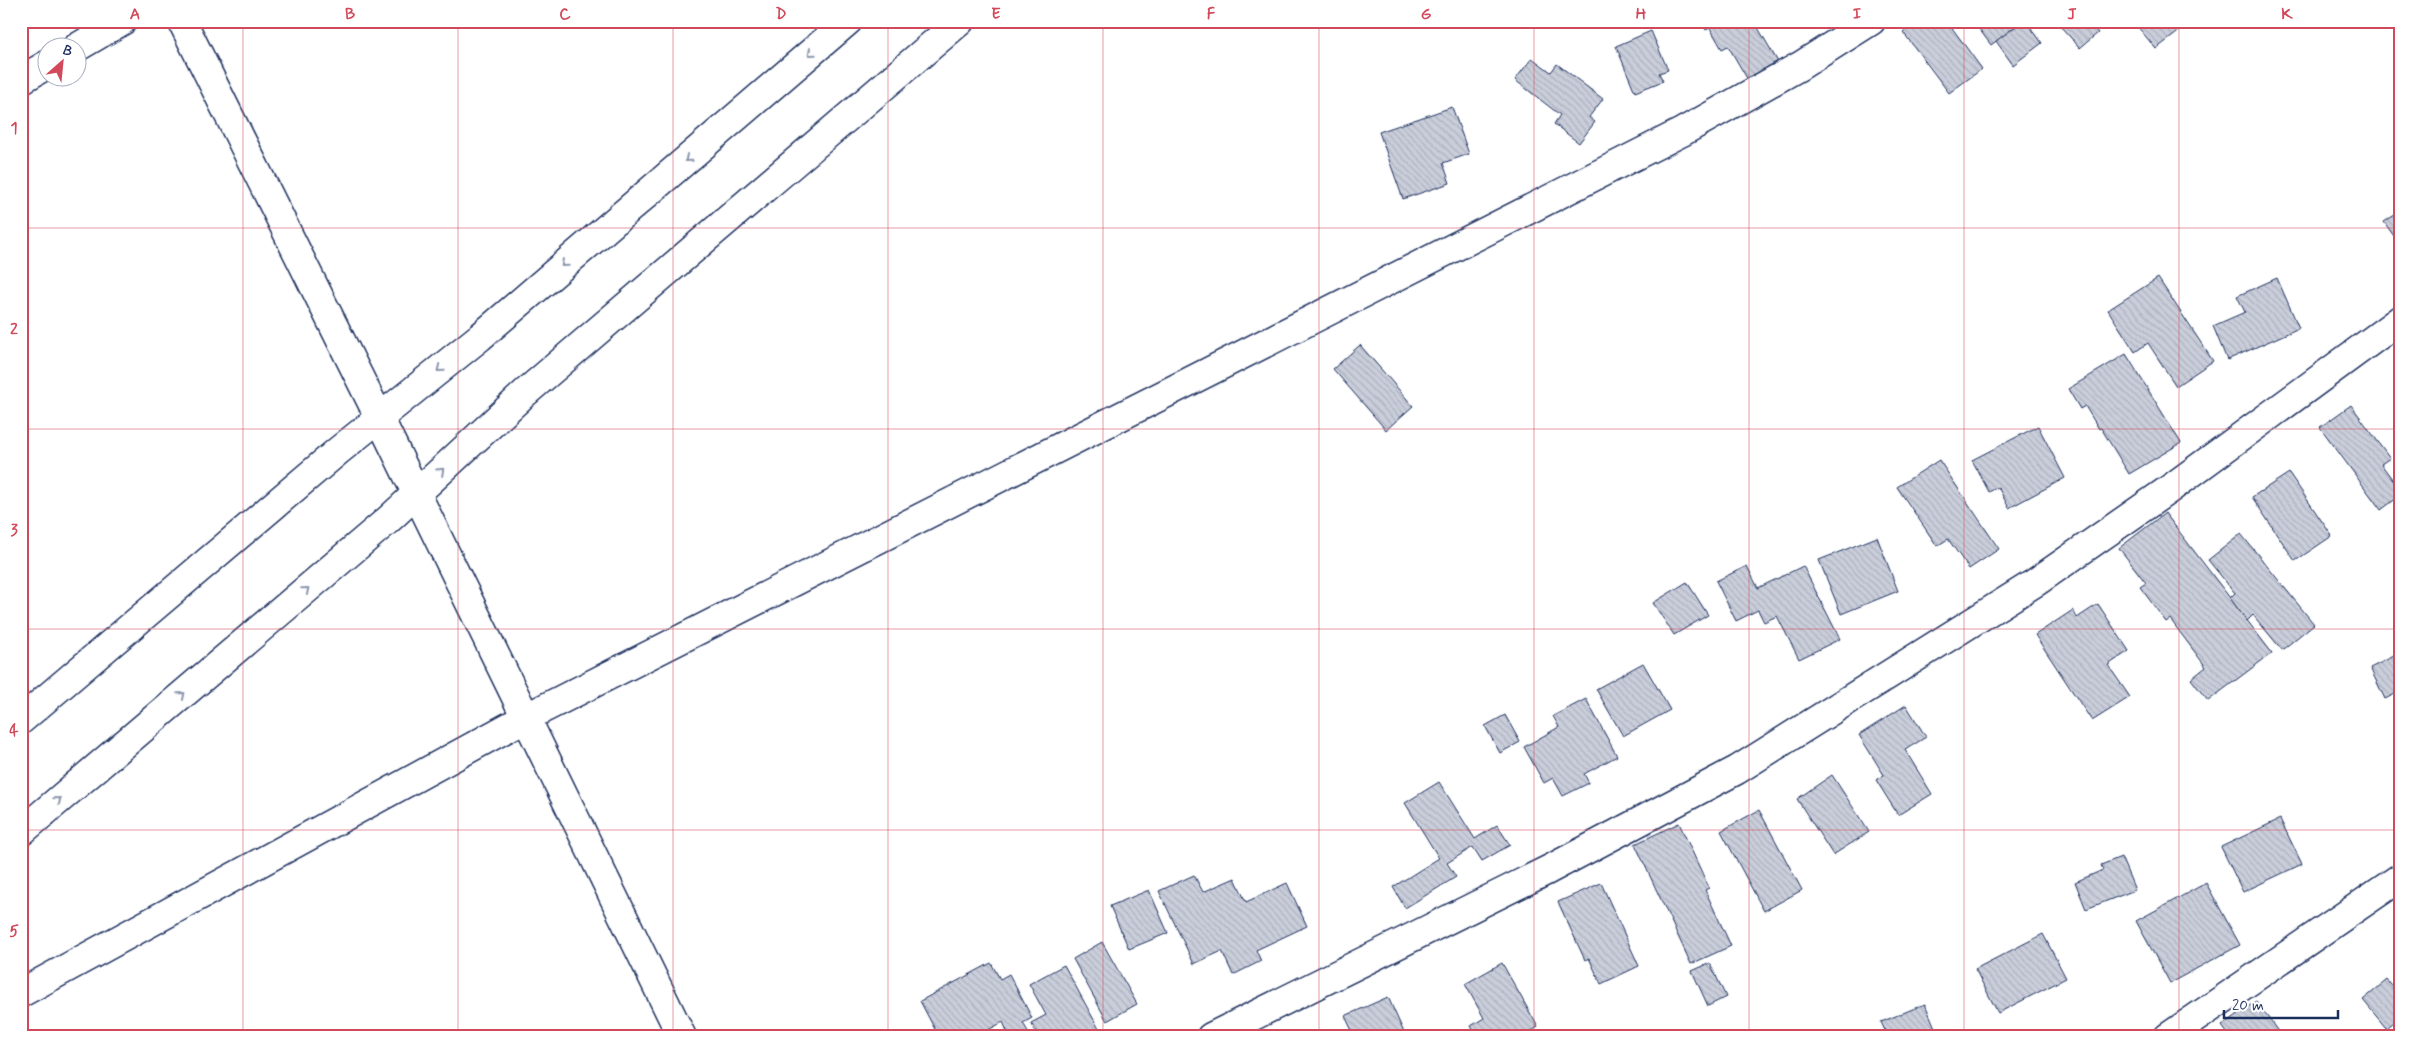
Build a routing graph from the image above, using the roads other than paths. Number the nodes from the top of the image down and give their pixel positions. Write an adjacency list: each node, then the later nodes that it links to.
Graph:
1 (122, 21): 6 (street)
2 (182, 21): 10 (street)
3 (848, 21): 10 (street, one-way to 10)
4 (960, 21): 11 (street, one-way to 4)
5 (1870, 21): 12 (street)
6 (88, 41)
7 (38, 70): 8 (street)
8 (21, 80)
9 (2401, 319): 18 (street)
10 (379, 418): 11 (street); 13 (street)
11 (417, 494): 12 (street); 14 (street, one-way to 11)
12 (525, 718): 16 (street); 17 (street)
13 (21, 720)
14 (21, 832)
15 (2401, 877): 19 (street)
16 (21, 993)
17 (682, 1037)
18 (1211, 1037)
19 (2168, 1037)

